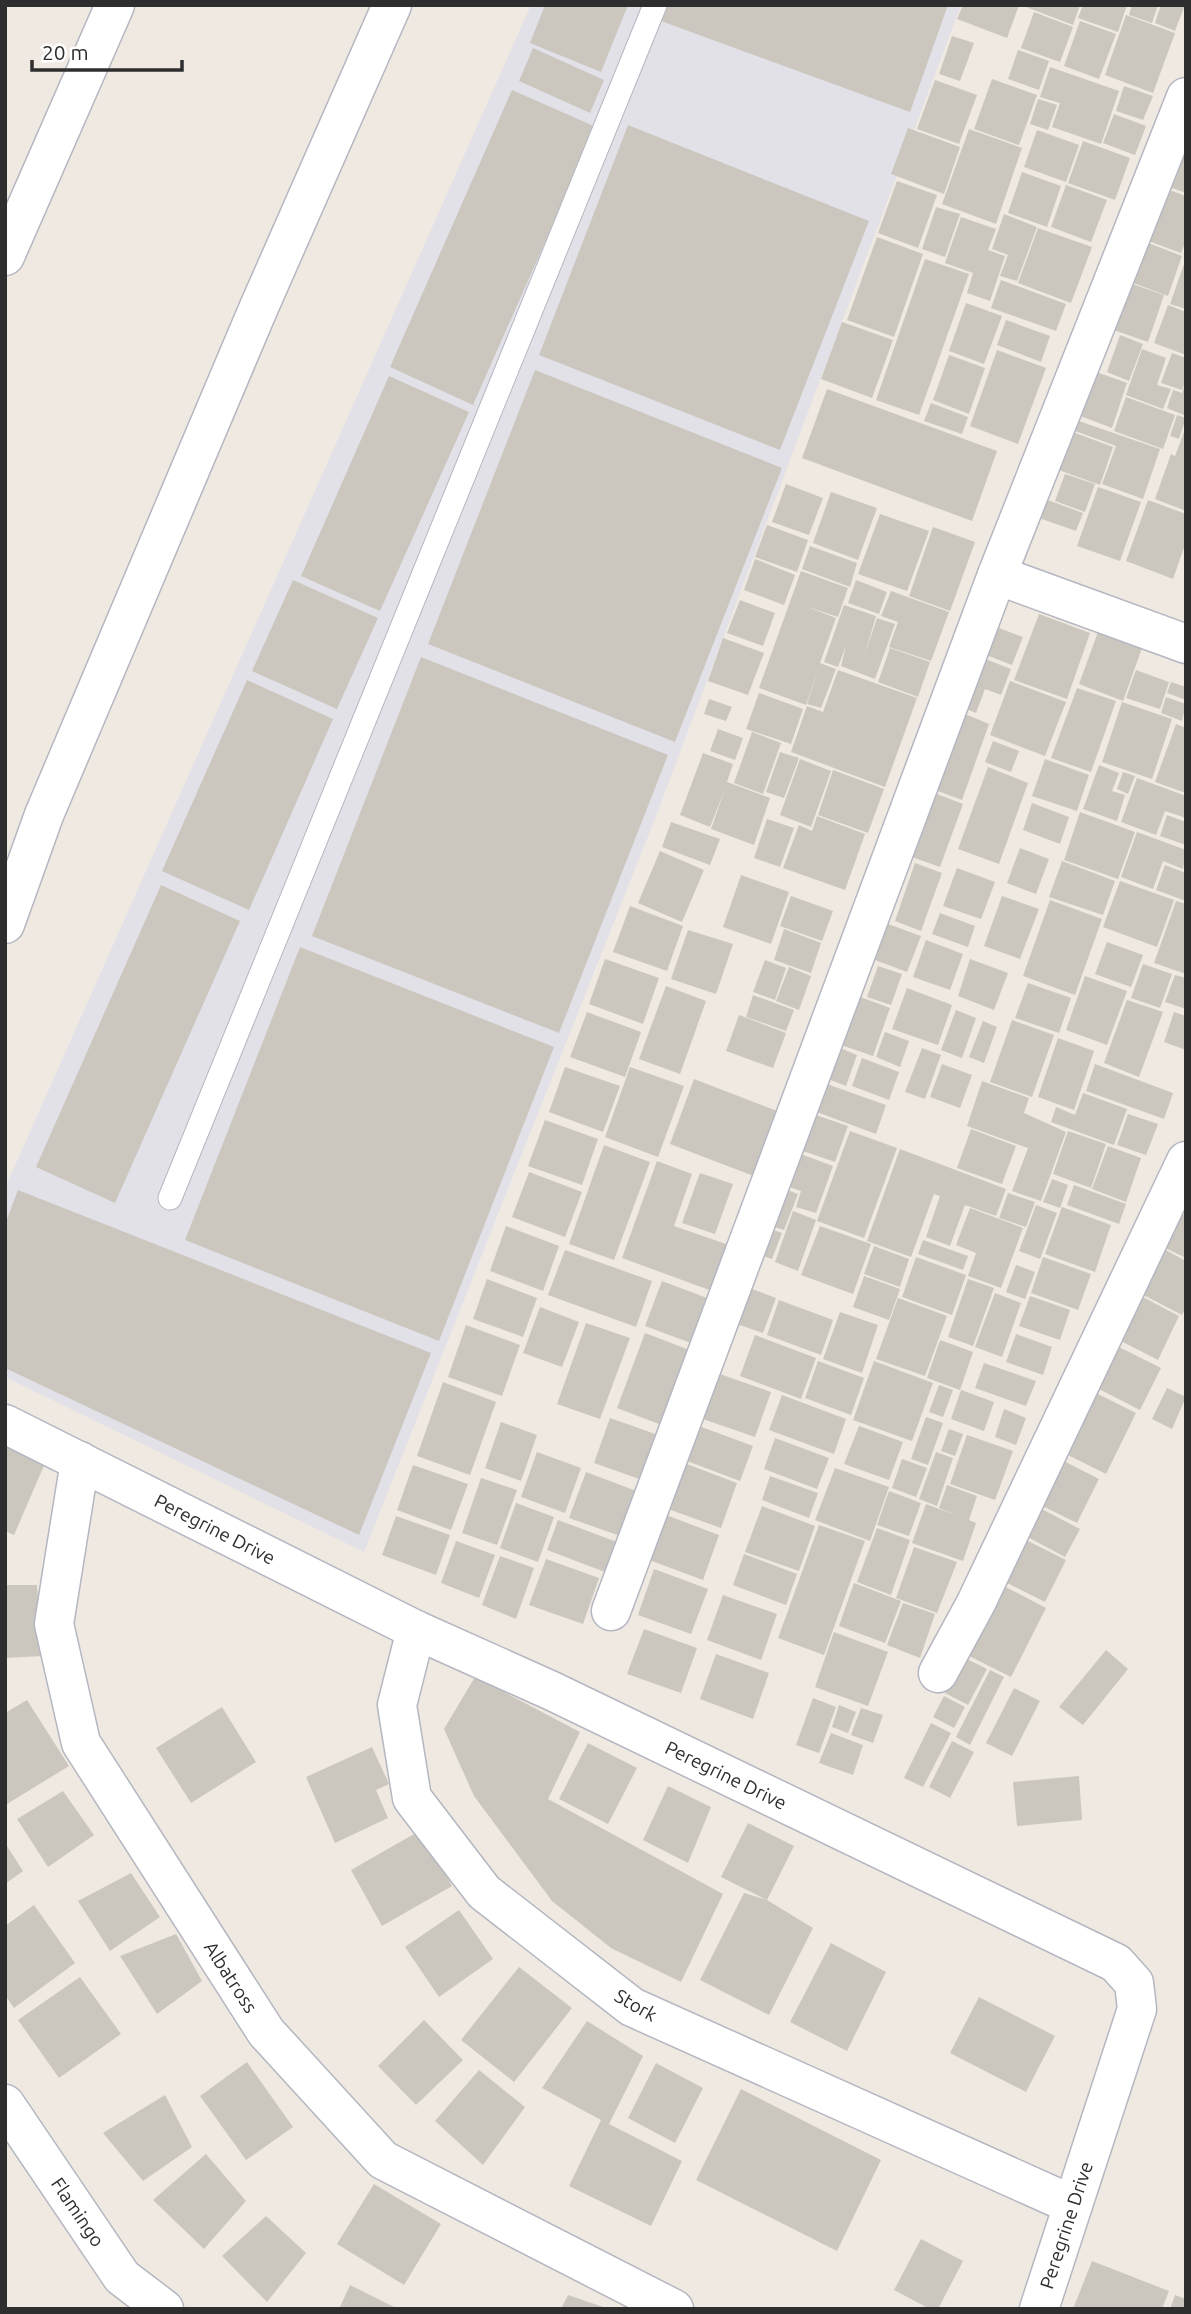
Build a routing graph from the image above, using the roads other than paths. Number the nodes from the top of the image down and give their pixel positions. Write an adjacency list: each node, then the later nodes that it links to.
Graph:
1 (115, 5): 5 (street)
2 (393, 5): 8 (street)
3 (655, 5): 10 (lane)
4 (1186, 97): 6 (street)
5 (5, 256)
6 (997, 575): 7 (street); 13 (street)
7 (1186, 644)
8 (5, 924)
9 (1186, 1160): 15 (street)
10 (170, 1198)
11 (5, 1424): 12 (street, Peregrine Drive)
12 (80, 1461): 14 (street, Peregrine Drive); 19 (street, Albatross)
13 (611, 1611)
14 (416, 1630): 17 (street, Stork); 17 (street, Peregrine Drive)
15 (938, 1673)
16 (5, 2104): 18 (street, Flamingo)
17 (1073, 2205): 20 (street, Peregrine Drive)
18 (164, 2309)
19 (674, 2309)
20 (1039, 2309)

